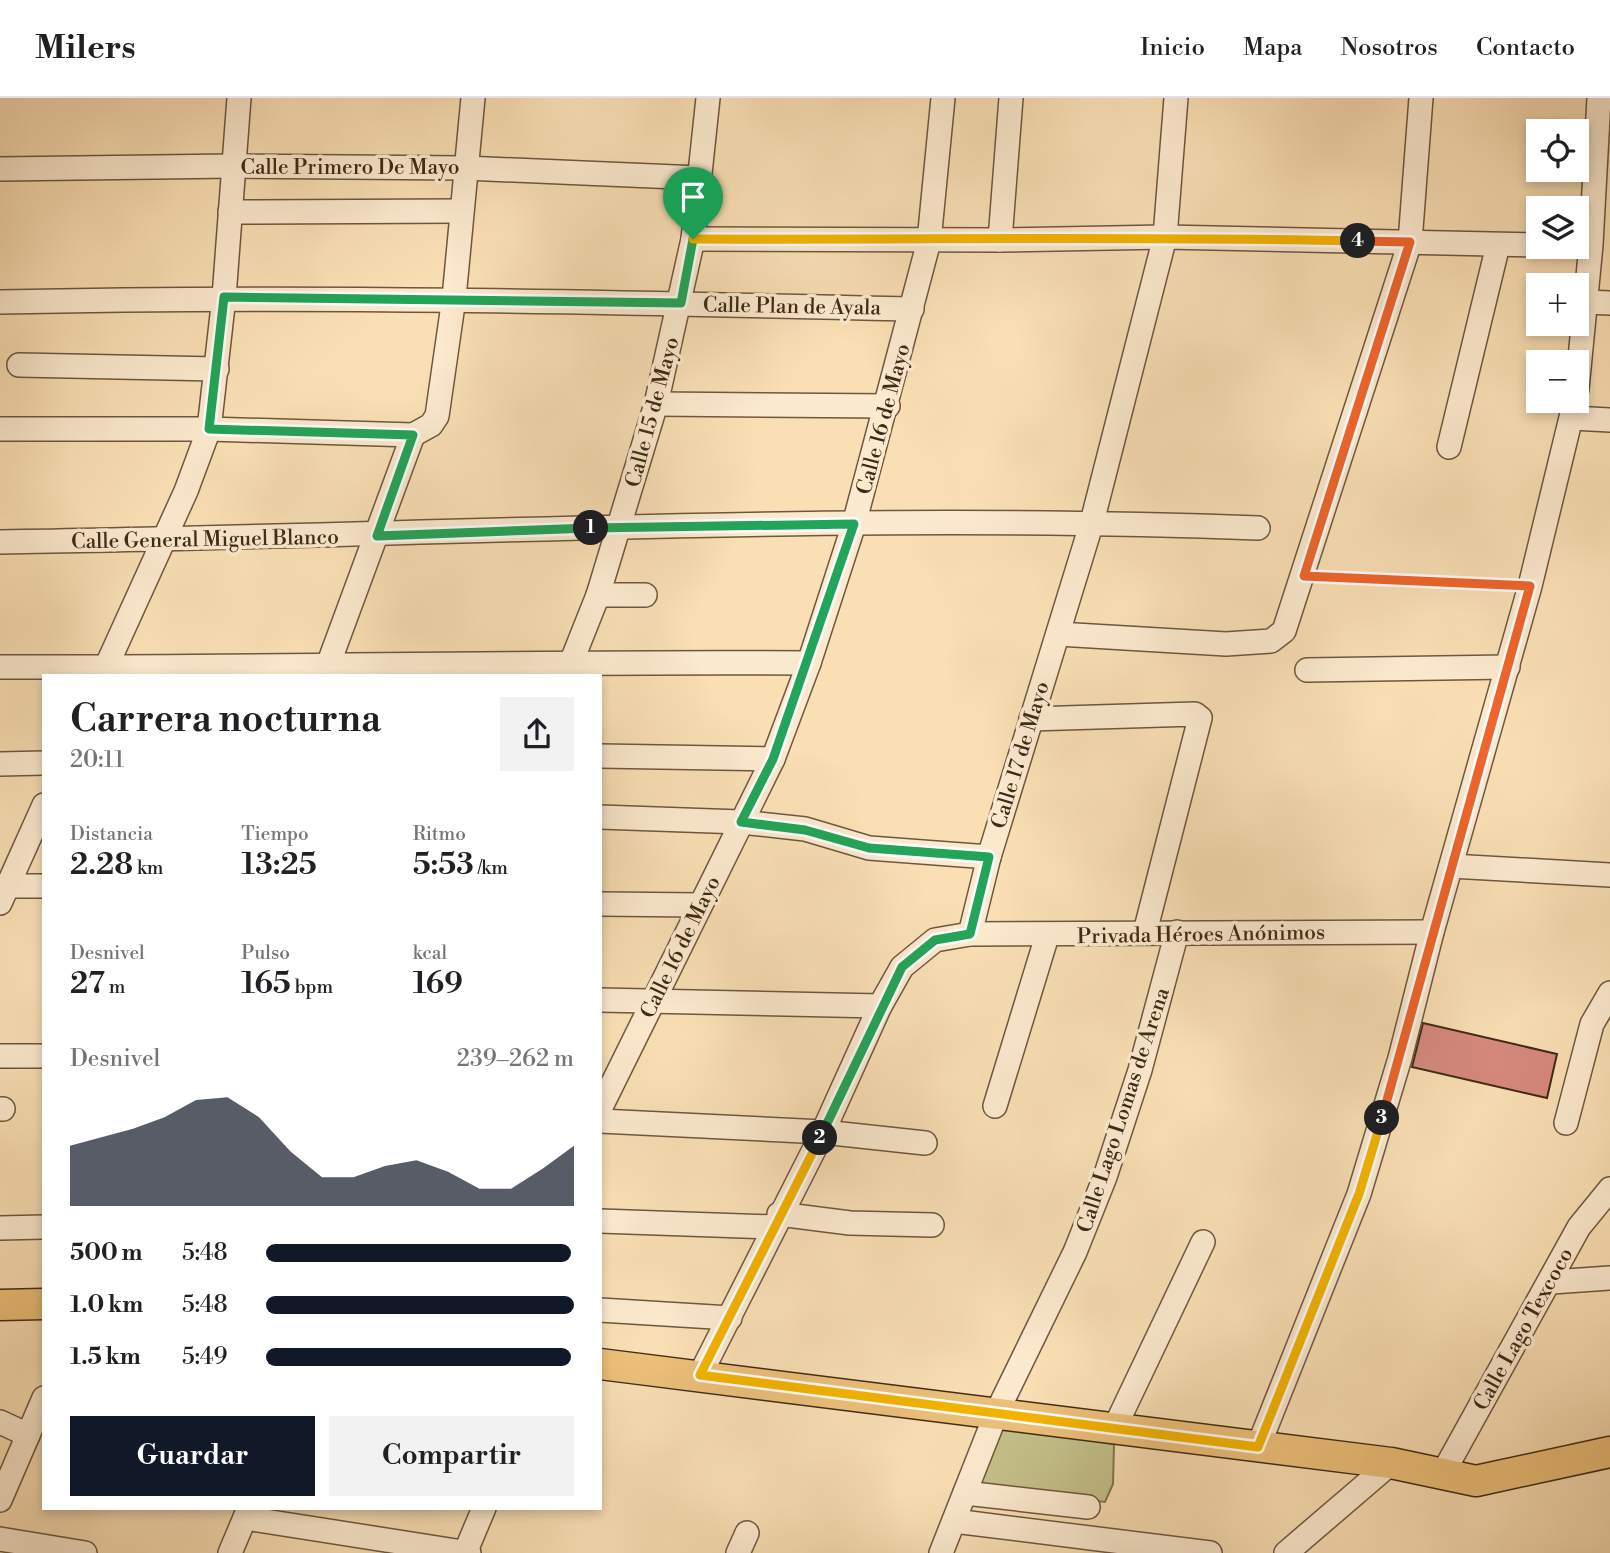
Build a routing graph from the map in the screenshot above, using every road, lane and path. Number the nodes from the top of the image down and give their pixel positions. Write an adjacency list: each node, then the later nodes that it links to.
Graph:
1 (239, 98): 10 (street)
2 (473, 98): 11 (street)
3 (708, 98): 13 (street, Calle 15 de Mayo)
4 (943, 98): 19 (street, Calle 16 de Mayo)
5 (1011, 98): 18 (street)
6 (1176, 98): 16 (street, Calle 17 de Mayo)
7 (1421, 98): 20 (street)
8 (1599, 98): 9 (street)
9 (1604, 128): 23 (street)
10 (233, 166): 11 (street, Calle Primero De Mayo); 12 (street, Calle Primero De Mayo); 15 (street)
11 (465, 168): 13 (street, Calle Primero De Mayo); 14 (street)
12 (1, 169)
13 (699, 178): 17 (street, Calle 15 de Mayo)
14 (460, 211): 15 (street); 26 (street)
15 (230, 212): 25 (street)
16 (1165, 237): 18 (street); 20 (street); 43 (street, Calle 17 de Mayo)
17 (693, 239): 19 (street); 29 (street, Calle 15 de Mayo)
18 (1000, 240): 19 (street)
19 (929, 241): 31 (street, Calle 16 de Mayo)
20 (1410, 242): 21 (street); 50 (street)
21 (1498, 245): 22 (street); 42 (street)
22 (1526, 245)
23 (1593, 245): 24 (street)
24 (1589, 278)
25 (224, 297): 26 (street, Calle Plan de Ayala); 27 (street, Calle Plan de Ayala); 33 (street)
26 (454, 298): 29 (street, Calle Plan de Ayala); 41 (street)
27 (0, 302)
28 (1589, 302): 30 (street)
29 (681, 303): 31 (street, Calle Plan de Ayala); 34 (street, Calle 15 de Mayo)
30 (1610, 303)
31 (912, 309): 35 (street, Calle 16 de Mayo)
32 (19, 365): 33 (street)
33 (218, 369): 40 (street)
34 (656, 404): 35 (street); 45 (street, Calle 15 de Mayo)
35 (888, 406): 44 (street, Calle 16 de Mayo)
36 (1573, 413): 51 (street)
37 (1587, 413): 38 (street)
38 (1610, 420)
39 (0, 429): 40 (street)
40 (209, 429): 41 (street); 48 (street)
41 (413, 435): 47 (street)
42 (1449, 447)
43 (1092, 522): 44 (street, Calle General Miguel Blanco); 46 (street, Calle General Miguel Blanco); 54 (street, Calle 17 de Mayo)
44 (854, 524): 45 (street, Calle General Miguel Blanco); 55 (street, Calle 16 de Mayo)
45 (620, 527): 47 (street, Calle General Miguel Blanco); 52 (street, Calle 15 de Mayo)
46 (1258, 528)
47 (377, 536): 48 (street, Calle General Miguel Blanco); 61 (street)
48 (163, 540): 49 (street, Calle General Miguel Blanco); 60 (street)
49 (0, 542)
50 (1304, 576): 51 (path); 54 (street)
51 (1530, 586): 57 (street)
52 (598, 595): 53 (street); 58 (street, Calle 15 de Mayo)
53 (645, 595)
54 (1058, 635): 62 (street, Calle 17 de Mayo)
55 (809, 663): 58 (street); 64 (street, Calle 16 de Mayo)
56 (0, 667): 60 (street)
57 (1508, 667): 59 (street); 71 (street)
58 (569, 668): 61 (street)
59 (1307, 670)
60 (104, 671): 61 (street)
61 (325, 671)
62 (1031, 719): 70 (street, Calle 17 de Mayo); 77 (street)
63 (602, 756): 64 (street)
64 (773, 759): 69 (street, Calle 16 de Mayo)
65 (42, 763): 66 (street)
66 (0, 764)
67 (42, 809): 74 (street)
68 (602, 817): 69 (street)
69 (741, 822): 70 (street); 76 (street, Calle 16 de Mayo)
70 (989, 857): 80 (street, Calle 17 de Mayo)
71 (1451, 866): 72 (street); 78 (street)
72 (1610, 875)
73 (42, 886): 74 (street)
74 (3, 892)
75 (602, 904): 76 (street)
76 (700, 905): 84 (street, Calle 16 de Mayo)
77 (1145, 932): 79 (street, Privada Héroes Anónimos); 81 (street, Privada Héroes Anónimos)
78 (1432, 932): 79 (street, Privada Héroes Anónimos); 114 (street)
79 (1177, 933): 110 (street, Calle Lago Lomas de Arena)
80 (970, 934): 81 (street, Privada Héroes Anónimos); 85 (street)
81 (1047, 936): 89 (street)
82 (1610, 993): 91 (street)
83 (602, 1000): 84 (street)
84 (653, 1000): 85 (street); 88 (street, Calle 16 de Mayo)
85 (880, 1006): 92 (street)
86 (0, 1056): 87 (street)
87 (42, 1056)
88 (602, 1106)
89 (995, 1106)
90 (602, 1121): 92 (street)
91 (1566, 1123)
92 (823, 1132): 93 (street); 96 (street)
93 (925, 1143)
94 (1610, 1189): 102 (street, Calle Lago Texcoco)
95 (602, 1221): 96 (street)
96 (776, 1221): 97 (street); 106 (street)
97 (932, 1225)
98 (42, 1227): 99 (street)
99 (0, 1228)
100 (1203, 1242): 112 (street)
101 (1610, 1278): 102 (street)
102 (1552, 1282): 117 (street, Calle Lago Texcoco)
103 (42, 1304): 104 (main road)
104 (0, 1305)
105 (602, 1310): 106 (street)
106 (730, 1318): 108 (street)
107 (602, 1364): 108 (main road)
108 (700, 1375): 110 (main road)
109 (42, 1403): 113 (street)
110 (996, 1414): 112 (main road); 118 (street, Calle Lago Lomas de Arena)
111 (0, 1422): 113 (street)
112 (1115, 1427): 114 (main road)
113 (28, 1435): 119 (street)
114 (1258, 1447): 116 (main road)
115 (1610, 1452): 117 (main road)
116 (1391, 1463): 117 (main road); 130 (street)
117 (1443, 1473)
118 (965, 1493): 120 (street); 123 (street, Calle Lago Lomas de Arena)
119 (0, 1500)
120 (1088, 1507)
121 (483, 1510): 127 (street)
122 (247, 1513): 126 (street); 127 (street)
123 (954, 1521): 128 (street, Calle Lago Lomas de Arena); 129 (street)
124 (0, 1539): 125 (street)
125 (85, 1553)
126 (230, 1553)
127 (466, 1553)
128 (941, 1553)
129 (1210, 1553)
130 (1286, 1553)

